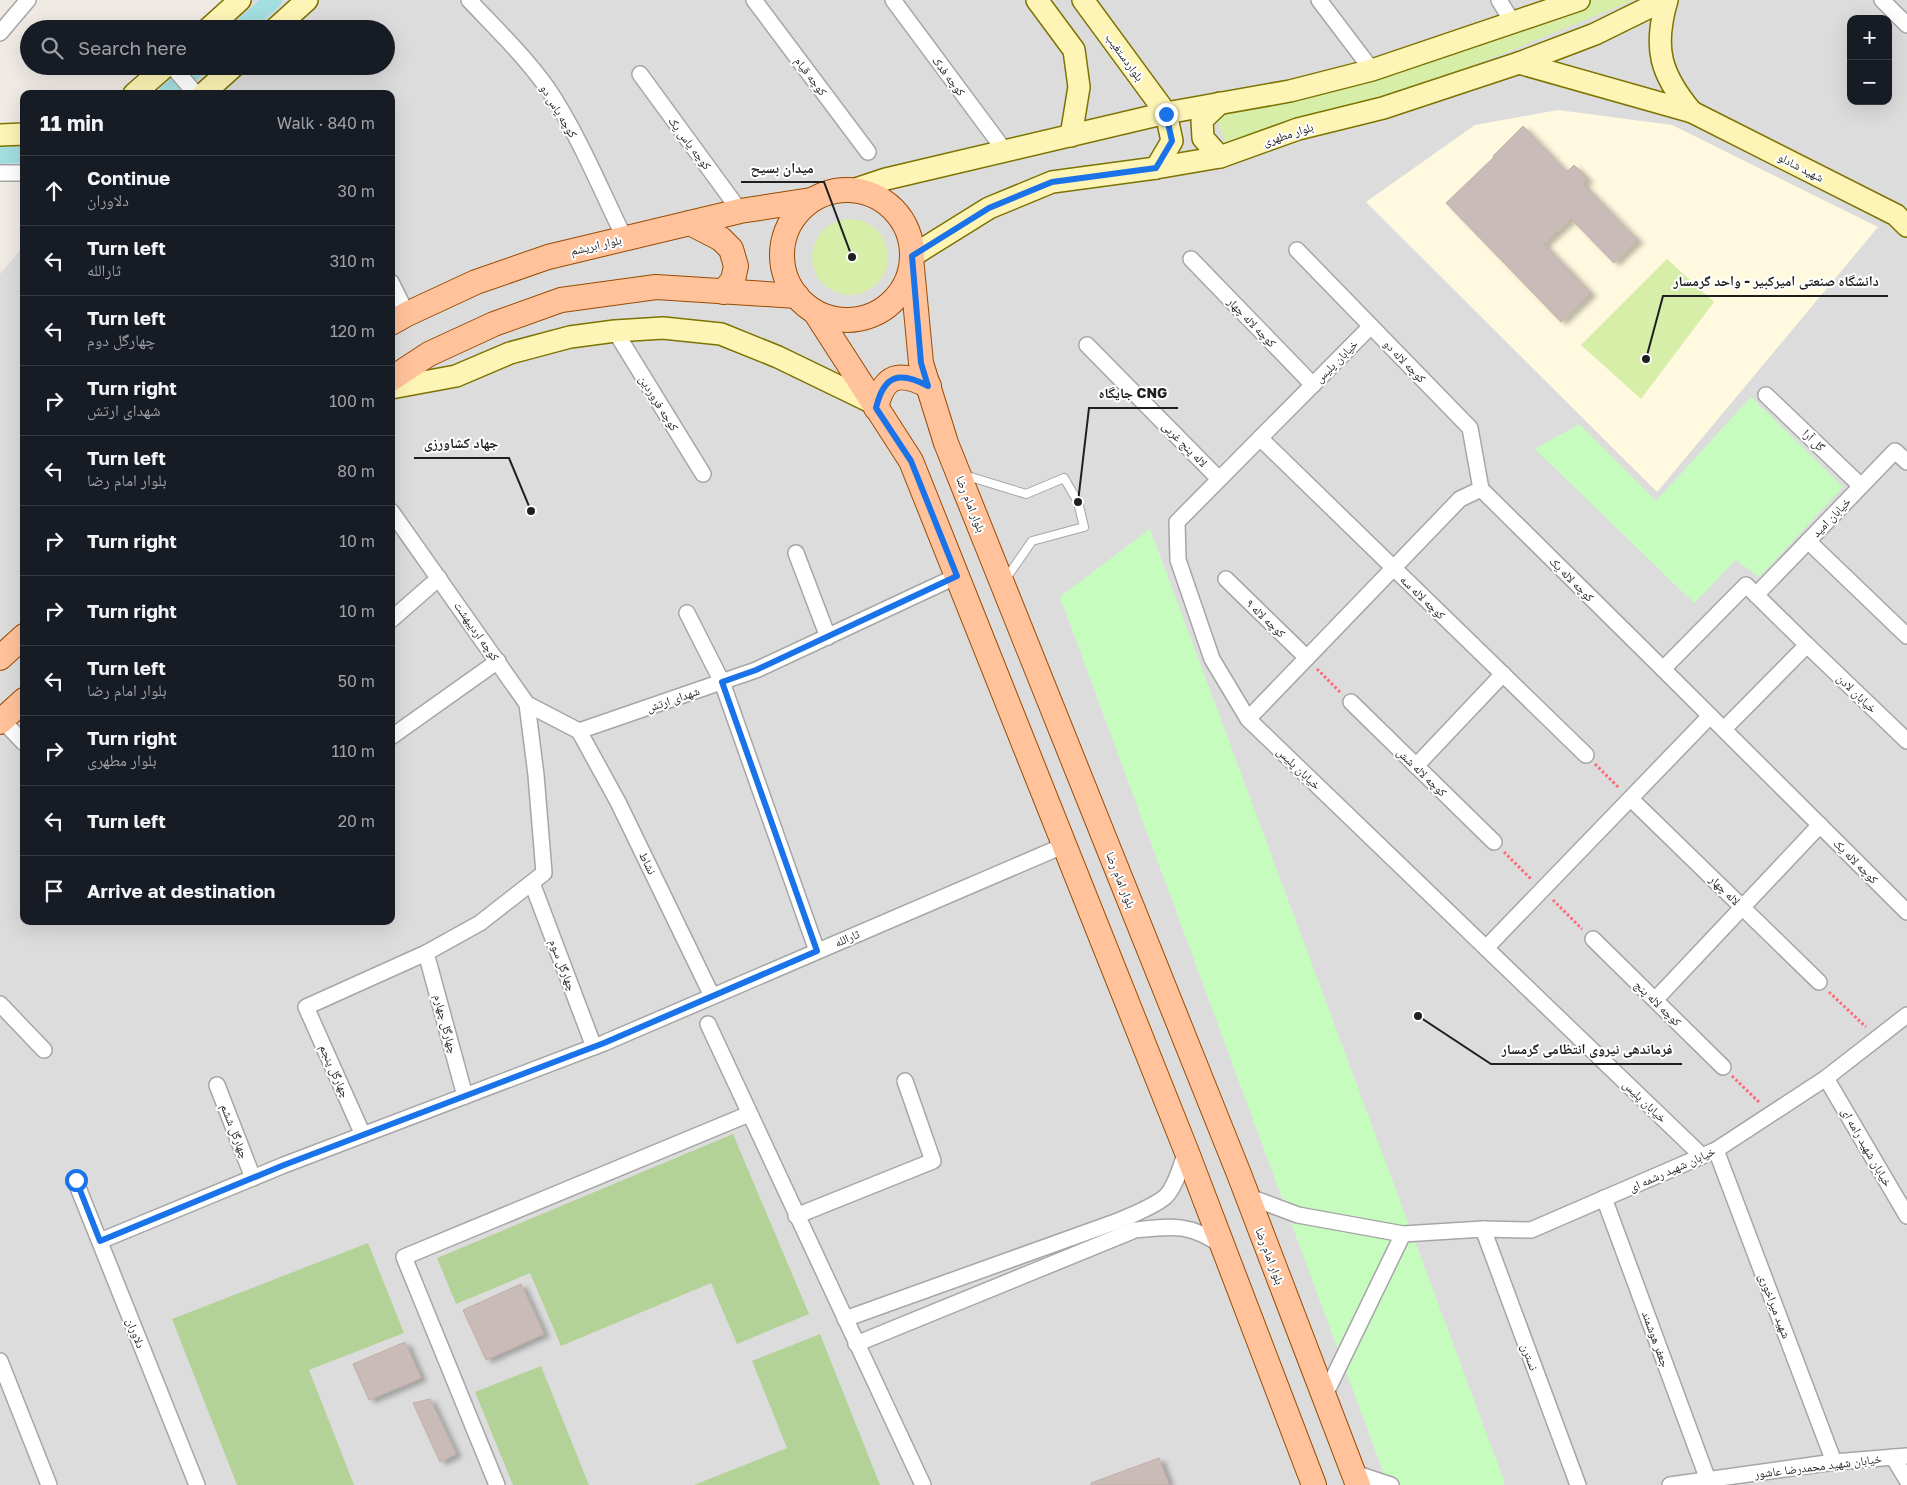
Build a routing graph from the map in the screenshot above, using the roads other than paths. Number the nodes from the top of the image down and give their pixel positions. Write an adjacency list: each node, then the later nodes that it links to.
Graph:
1 (28, 0): 18 (street)
2 (240, 0): 14 (main road)
3 (307, 0): 15 (main road)
4 (469, 0): 45 (street, کوچه یاس دو)
5 (754, 0): 35 (street, کوچه قیام)
6 (893, 0): 34 (street, کوچه فدک)
7 (1038, 0): 33 (main road)
8 (1083, 0): 30 (main road, بلواردستغیب)
9 (1319, 0): 20 (street)
10 (1499, 0): 16 (street)
11 (1579, 0): 16 (main road)
12 (1665, 0): 19 (main road, بلوار مطهری); 29 (main road)
13 (1882, 0): 17 (street)
14 (218, 20)
15 (285, 20)
16 (1513, 23): 20 (main road)
17 (1907, 25)
18 (0, 32)
19 (1519, 64): 29 (main road); 36 (main road, بلوار مطهری)
20 (1372, 70): 28 (main road)
21 (640, 74): 42 (street, کوچه یاس یک)
22 (156, 75): 25 (main road)
23 (180, 75): 26 (street)
24 (224, 75): 27 (main road)
25 (139, 90)
26 (193, 90)
27 (207, 90)
28 (1220, 104): 30 (main road); 36 (main road)
29 (1692, 112): 43 (main road, شهید شادلو)
30 (1166, 114): 33 (main road); 37 (main road)
31 (20, 134): 32 (main road)
32 (0, 135)
33 (1071, 136): 34 (main road)
34 (1005, 151): 40 (main road)
35 (868, 152)
36 (1220, 157): 37 (main road, بلوار مطهری)
37 (1156, 168): 48 (main road, بلوار مطهری)
38 (0, 173): 39 (street)
39 (20, 173)
40 (853, 190): 41 (main road); 48 (main road)
41 (811, 200): 42 (main road, بلوار ابریشم); 50 (main road)
42 (740, 211): 44 (main road, بلوار ابریشم)
43 (1903, 215)
44 (690, 223): 45 (main road, بلوار ابریشم); 49 (main road)
45 (625, 238): 53 (main road, بلوار ابریشم)
46 (1297, 250): 54 (street, کوچه لاله دو)
47 (1191, 260): 58 (street, کوچه لاله چهار)
48 (912, 262): 52 (main road); 59 (main road, بلوار امام رضا)
49 (723, 292): 50 (main road); 57 (main road)
50 (797, 296): 52 (main road)
51 (395, 300): 53 (street)
52 (815, 312): 62 (main road)
53 (399, 318)
54 (1371, 326): 58 (street, خیابان پلیس); 69 (street, کوچه لاله دو)
55 (615, 331): 60 (main road); 62 (main road); 66 (street, کوچه فروردین)
56 (1087, 345): 67 (street, لاله پنج غربی)
57 (395, 376)
58 (1313, 385): 63 (street, خیابان پلیس)
59 (928, 386): 62 (main road); 65 (main road, بلوار امام رضا)
60 (395, 387)
61 (1766, 395): 68 (street, گل آرا)
62 (874, 405): 74 (main road)
63 (1260, 438): 67 (street, خیابان پلیس); 73 (street, کوچه لاله سه)
64 (1907, 462): 68 (street, خیابان امید)
65 (959, 473): 77 (main road, بلوار امام رضا); 77 (lane)
66 (703, 474)
67 (1219, 479): 95 (street, خیابان پلیس)
68 (1861, 486): 71 (street, خیابان امید)
69 (1481, 489): 73 (street); 88 (street, کوچه لاله یک)
70 (395, 517): 75 (street, کوچه اردیبهشت)
71 (1808, 541): 78 (street, خیابان امید); 81 (street)
72 (796, 553): 82 (street)
73 (1393, 568): 86 (street); 89 (street, کوچه لاله سه)
74 (957, 576): 82 (street, شهدای ارتش); 107 (main road)
75 (439, 578): 80 (street); 87 (street, کوچه اردیبهشت)
76 (1226, 579): 86 (street, کوچه لاله ۹)
77 (1002, 584): 135 (main road, بلوار امام رضا)
78 (1756, 594): 84 (street, خیابان لادن); 88 (street)
79 (687, 613): 90 (street)
80 (395, 616)
81 (1907, 636)
82 (828, 637): 90 (street, شهدای ارتش)
83 (20, 640): 85 (main road)
84 (1807, 644): 97 (street); 100 (street, خیابان لادن)
85 (0, 658)
86 (1306, 658): 95 (street)
87 (498, 661): 93 (street, کوچه اردیبهشت); 99 (street)
88 (1662, 669): 94 (street, کوچه لاله یک)
89 (1503, 674): 102 (street, کوچه لاله سه); 103 (street)
90 (722, 682): 98 (street, شهدای ارتش); 113 (street)
91 (1351, 702): 103 (street, کوچه لاله شش)
92 (20, 704): 96 (main road)
93 (527, 704): 98 (street, کوچه اردیبهشت); 108 (street)
94 (1710, 716): 97 (street, کوچه لاله یک); 104 (street)
95 (1248, 719): 112 (street, خیابان پلیس)
96 (1, 721): 101 (street)
97 (1724, 729): 105 (street, کوچه لاله یک)
98 (579, 732): 116 (street, نشاط)
99 (395, 734)
100 (1905, 734)
101 (20, 739)
102 (1586, 755)
103 (1416, 766): 106 (street, کوچه لاله شش)
104 (1631, 799): 109 (street, لاله چهار); 112 (street)
105 (1820, 825): 109 (street); 110 (street, کوچه لاله یک)
106 (1494, 842)
107 (1065, 845): 113 (street, ثارالله); 130 (main road)
108 (532, 883): 114 (street); 121 (street, چهارگل سوم)
109 (1742, 907): 115 (street, لاله چهار); 117 (street)
110 (1907, 912)
111 (1593, 940): 117 (street, کوچه لاله پنج)
112 (1486, 948): 132 (street, خیابان پلیس)
113 (817, 951): 116 (street, ثارالله)
114 (426, 953): 127 (street, چهارگل چهارم); 129 (street, چهارگل پنجم)
115 (1820, 982)
116 (712, 996): 121 (street, ثارالله)
117 (1655, 1000): 123 (street, کوچه لاله پنج)
118 (0, 1004): 122 (street)
119 (1907, 1015): 124 (street, خیابان شهید رشمه ای)
120 (708, 1024): 128 (street)
121 (594, 1047): 127 (street, ثارالله)
122 (44, 1050)
123 (1723, 1067)
124 (1826, 1078): 131 (street, خیابان شهید رشمه ای); 138 (street, خیابان شهید رامه ای)
125 (906, 1081): 137 (street)
126 (217, 1085): 133 (street, چهارگل ششم)
127 (466, 1096): 129 (street, ثارالله)
128 (750, 1114): 137 (street); 157 (street)
129 (363, 1135): 133 (street, ثارالله)
130 (1186, 1150): 140 (street); 143 (main road)
131 (1716, 1150): 132 (street, خیابان شهید رشمه ای); 150 (street, شهید میراخوری)
132 (1702, 1156): 136 (street, خیابان شهید رشمه ای)
133 (253, 1178): 142 (street, ثارالله)
134 (76, 1180): 142 (street, دلاوران)
135 (1247, 1196): 141 (street, خیابان شهید رشمه ای); 148 (main road, بلوار امام رضا)
136 (1604, 1198): 139 (street, خیابان شهید رشمه ای); 153 (street, جعفر هوشمند)
137 (796, 1216): 145 (street)
138 (1907, 1216)
139 (1483, 1229): 141 (street, خیابان شهید رشمه ای); 161 (street, نسترن)
140 (1087, 1232): 144 (street); 145 (street)
141 (1403, 1234): 148 (street)
142 (100, 1241): 156 (street, دلاوران)
143 (1223, 1247): 144 (street); 159 (main road)
144 (1092, 1248): 146 (street)
145 (845, 1319): 146 (street)
146 (856, 1344): 158 (street)
147 (0, 1361): 155 (street)
148 (1324, 1397): 151 (main road, بلوار امام رضا)
149 (1900, 1456): 150 (street, خیابان شهید محمدرضا عاشور); 154 (street)
150 (1834, 1462): 152 (street, خیابان شهید محمدرضا عاشور)
151 (1355, 1478): 160 (street)
152 (1764, 1478): 153 (street, خیابان شهید محمدرضا عاشور)
153 (1708, 1480): 162 (street, خیابان شهید محمدرضا عاشور)
154 (1907, 1480)
155 (49, 1485)
156 (197, 1485)
157 (497, 1485)
158 (923, 1485)
159 (1314, 1485)
160 (1390, 1485)
161 (1578, 1485)
162 (1670, 1485)

